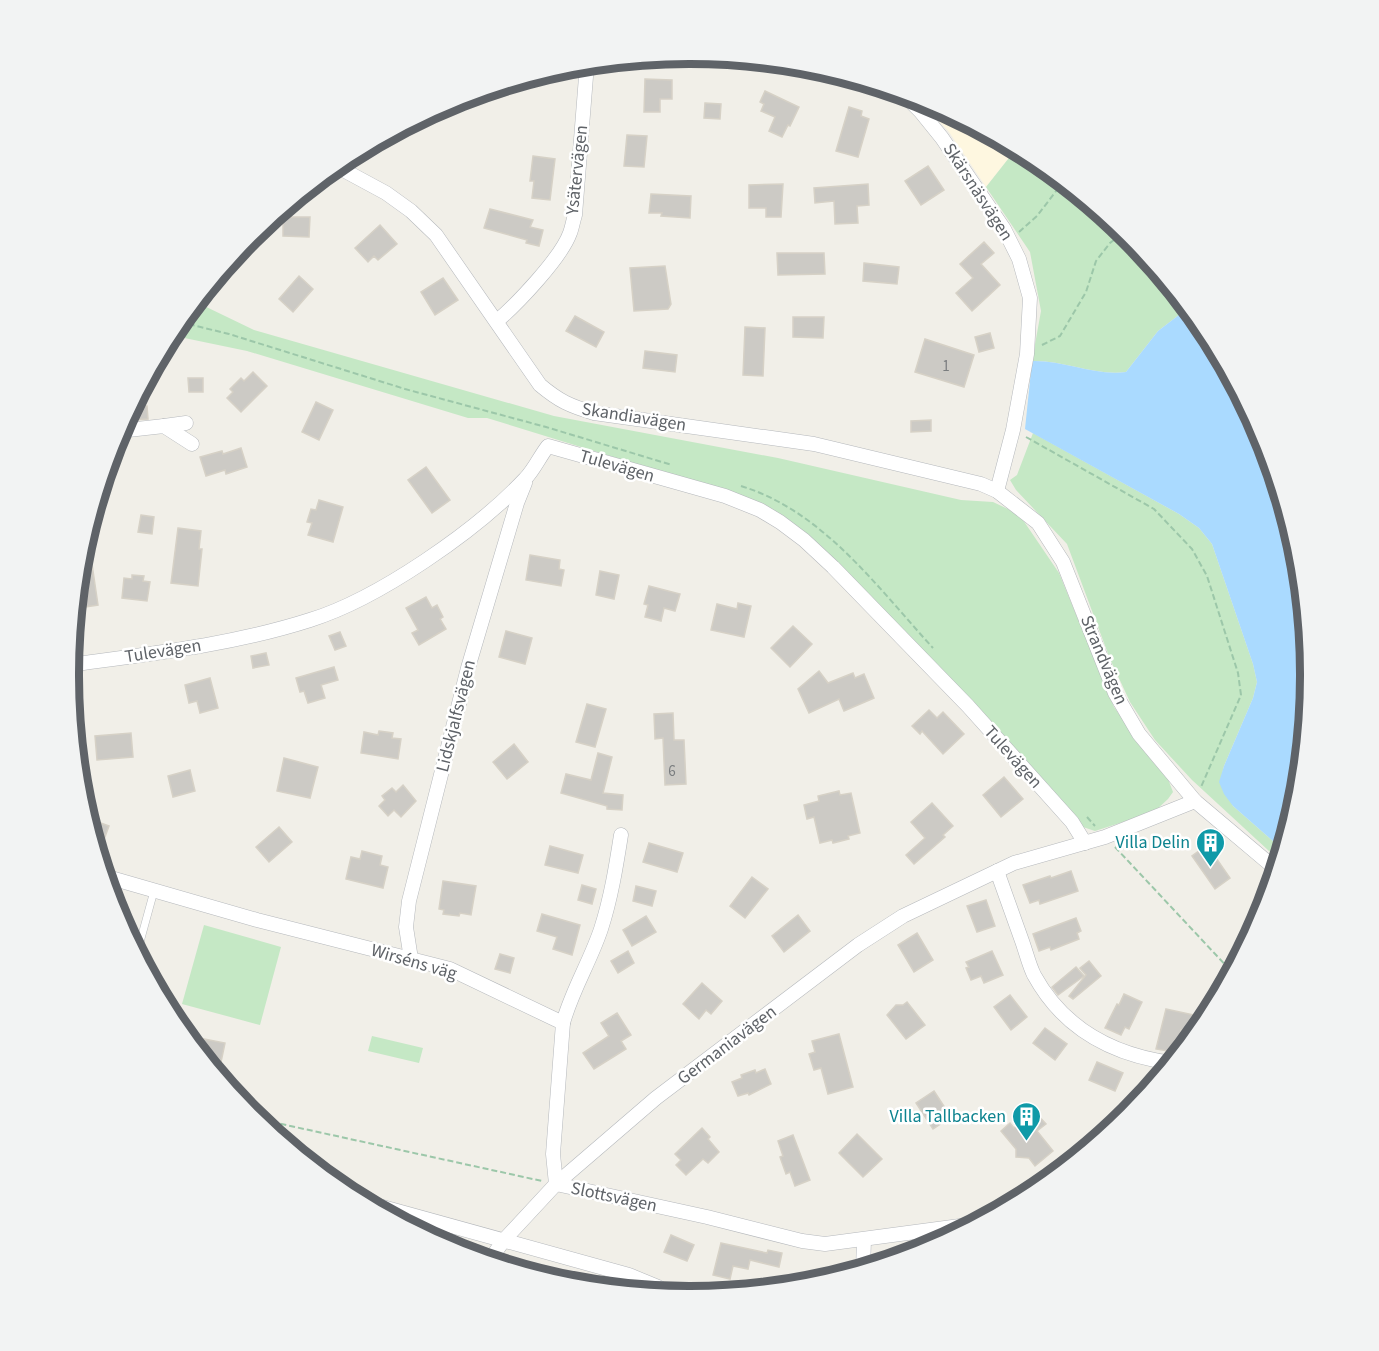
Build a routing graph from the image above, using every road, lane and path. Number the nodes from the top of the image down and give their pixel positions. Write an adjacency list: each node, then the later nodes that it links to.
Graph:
1 (586, 74): 7 (street, Ysätervägen)
2 (917, 109): 5 (street, Skärsnäsvägen)
3 (345, 171): 7 (street, Skandiavägen)
4 (1058, 189): 5 (path)
5 (1009, 238): 9 (street, Skärsnäsvägen)
6 (1116, 238): 9 (path)
7 (497, 321): 18 (street, Skandiavägen)
8 (190, 324): 15 (path)
9 (1027, 354): 13 (street, Skärsnäsvägen)
10 (186, 423): 11 (street)
11 (164, 426): 12 (street); 14 (street)
12 (131, 430)
13 (1013, 430): 18 (street, Skärsnäsvägen); 21 (path)
14 (192, 444)
15 (681, 468)
16 (527, 477): 20 (street, Tulevägen); 25 (street, Tulevägen); 33 (street, Lidskjalfsvägen)
17 (737, 485): 19 (path)
18 (997, 491): 21 (street, Strandvägen)
19 (938, 654)
20 (79, 664)
21 (1195, 801): 24 (street, Germaniavägen); 26 (street, Strandvägen)
22 (1081, 811): 24 (path)
23 (621, 835): 35 (street)
24 (1105, 837): 25 (street, Germaniavägen); 34 (path)
25 (1086, 843): 27 (street, Germaniavägen)
26 (1270, 864)
27 (997, 871): 36 (street); 38 (street, Germaniavägen)
28 (113, 879): 29 (street, Wirséns väg)
29 (119, 880): 30 (lane); 31 (street, Wirséns väg)
30 (117, 888)
31 (154, 891): 32 (lane); 33 (street, Wirséns väg)
32 (140, 942)
33 (411, 959): 35 (street, Wirséns väg)
34 (1227, 966)
35 (563, 1023): 38 (street)
36 (1162, 1061)
37 (273, 1122): 38 (path, Slottsvägen)
38 (556, 1184): 41 (street, Germaniavägen); 42 (street, Slottsvägen)
39 (394, 1210): 41 (street)
40 (950, 1228): 42 (street, Slottsvägen)
41 (504, 1240): 43 (street, Germaniavägen); 45 (street)
42 (864, 1240): 44 (street)
43 (494, 1254)
44 (863, 1261)
45 (651, 1285)

